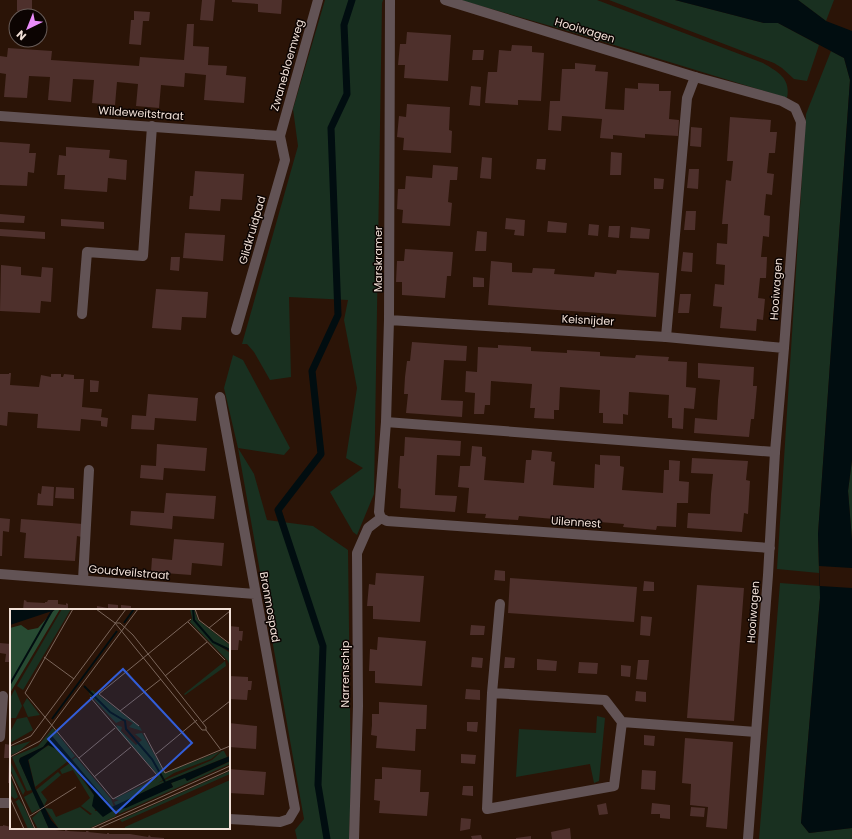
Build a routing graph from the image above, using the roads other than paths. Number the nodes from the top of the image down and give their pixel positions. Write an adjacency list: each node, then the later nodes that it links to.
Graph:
1 (318, 0): 7 (street, Zwanebloemweg)
2 (390, 0): 9 (street, Marskramer)
3 (445, 0): 4 (street, Hooiwagen)
4 (695, 77): 11 (street); 12 (street, Hooiwagen)
5 (0, 116): 6 (street, Wildeweitstraat)
6 (152, 126): 7 (street, Wildeweitstraat); 8 (street)
7 (280, 136): 10 (street, Glidkruidpad)
8 (82, 314)
9 (390, 320): 11 (street, Keisnijder); 14 (street, Marskramer)
10 (236, 330)
11 (666, 337): 12 (street, Keisnijder)
12 (784, 348): 15 (street, Hooiwagen)
13 (220, 398): 21 (street, Bronmospad)
14 (386, 422): 15 (street); 17 (street, Marskramer)
15 (775, 452): 18 (street, Hooiwagen)
16 (89, 470): 20 (street)
17 (381, 518): 18 (street, Uilennest); 31 (street, Narrenschip)
18 (770, 548): 26 (street, Hooiwagen)
19 (0, 574): 20 (street, Goudveilstraat)
20 (83, 580): 21 (street, Goudveilstraat)
21 (255, 594): 30 (street, Bronmospad)
22 (500, 604): 23 (street)
23 (492, 693): 25 (street); 25 (street)
24 (5, 696): 27 (street)
25 (622, 722): 26 (street)
26 (756, 732): 32 (street, Hooiwagen)
27 (0, 737)
28 (0, 803): 29 (street)
29 (10, 804)
30 (230, 819)
31 (354, 839)
32 (748, 839)

